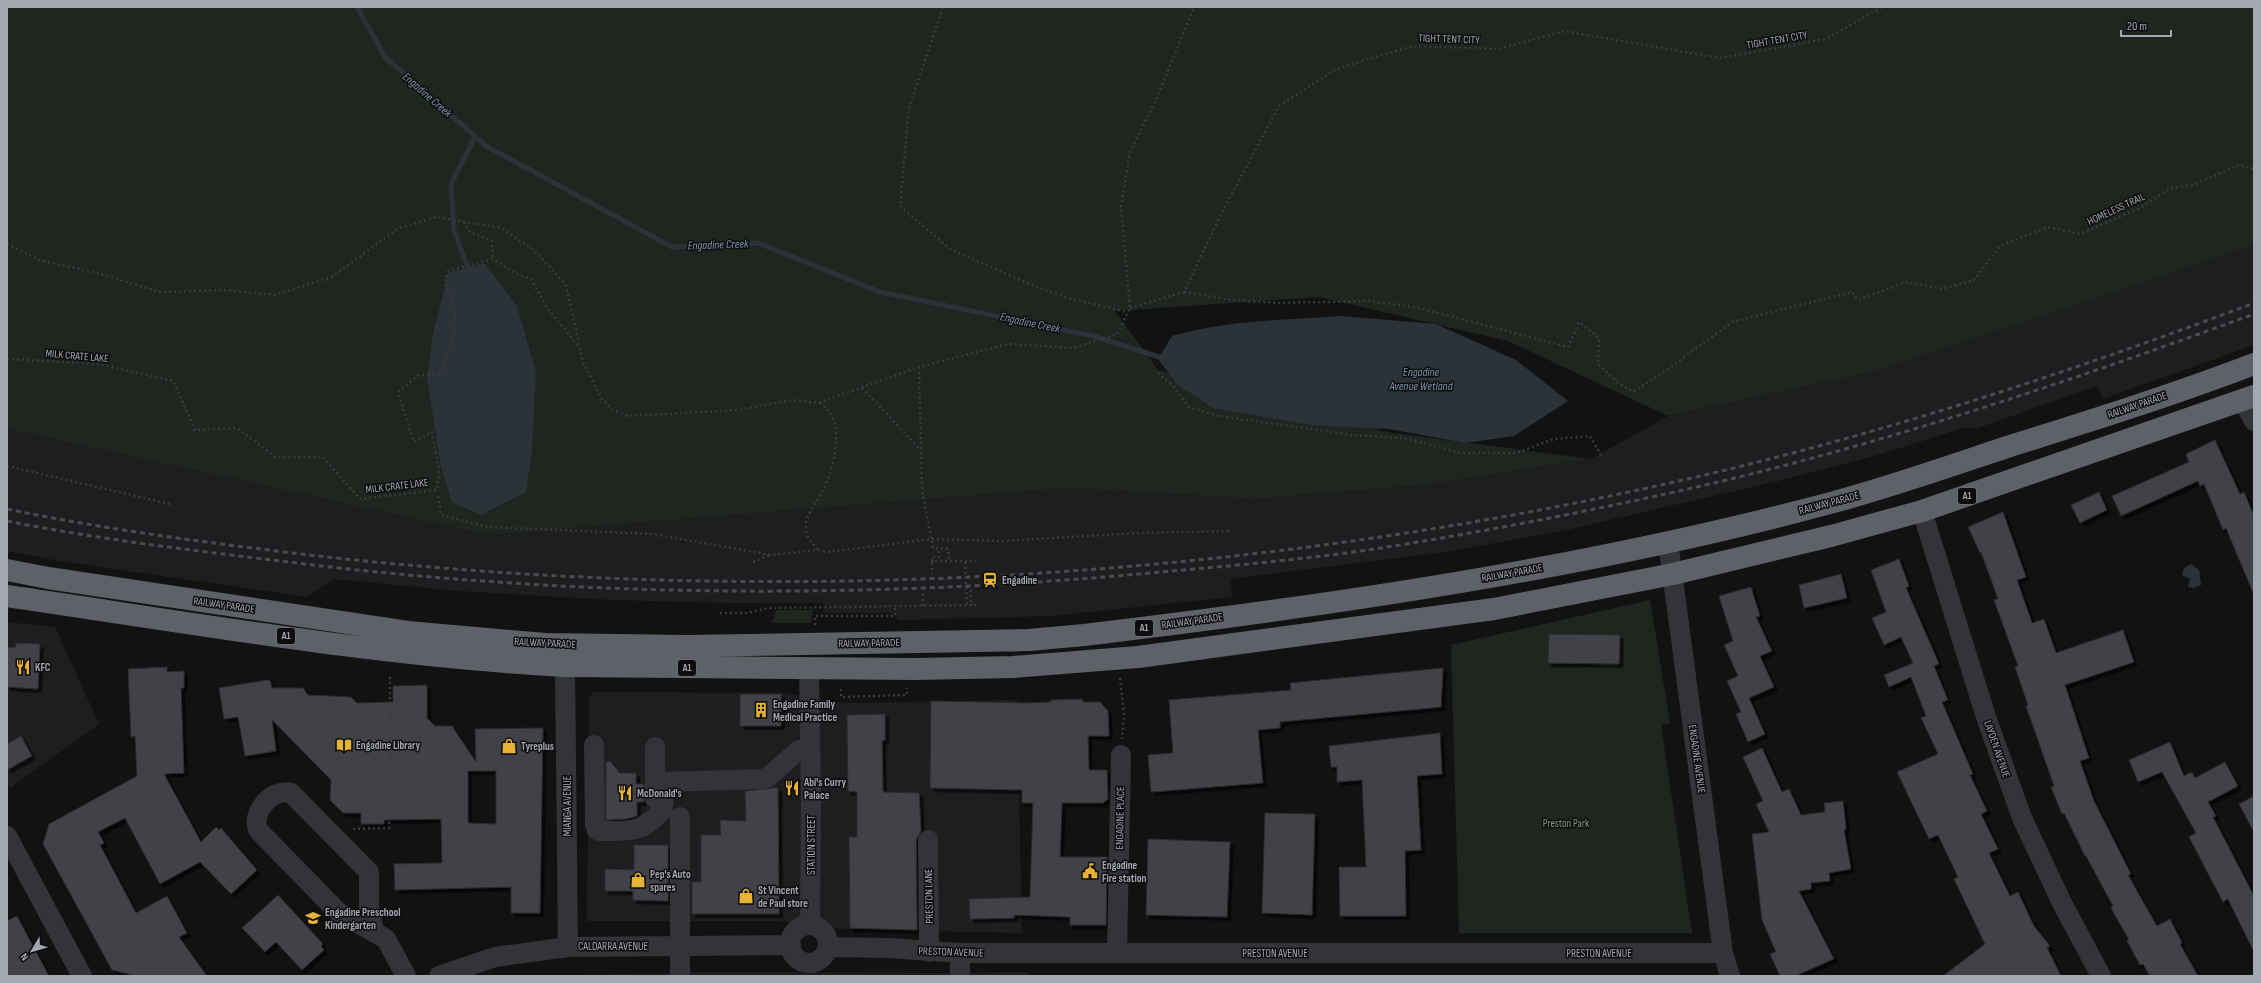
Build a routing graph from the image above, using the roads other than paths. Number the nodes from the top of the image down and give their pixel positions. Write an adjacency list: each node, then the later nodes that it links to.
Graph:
1 (2254, 364): 5 (highway, RAILWAY PARADE / A1)
2 (2248, 399): 3 (street); 4 (highway, RAILWAY PARADE / A1)
3 (2254, 422)
4 (1922, 511): 7 (highway, RAILWAY PARADE / A1); 38 (street, LAYDEN AVENUE)
5 (1668, 542): 6 (highway, RAILWAY PARADE / A1); 7 (street, ENGADINE AVENUE)
6 (7, 570)
7 (1673, 574): 12 (highway, RAILWAY PARADE / A1); 30 (street, ENGADINE AVENUE)
8 (7, 596): 10 (highway, RAILWAY PARADE / A1)
9 (7, 607): 10 (highway)
10 (262, 633): 11 (highway, RAILWAY PARADE / A1)
11 (565, 666): 12 (highway, RAILWAY PARADE / A1); 25 (street, MIANGA AVENUE)
12 (808, 668): 21 (street, STATION STREET)
13 (594, 746): 17 (street)
14 (655, 747): 17 (street)
15 (799, 750): 17 (street)
16 (1121, 755): 29 (street, ENGADINE PLACE)
17 (655, 817)
18 (680, 817): 24 (street)
19 (7, 836): 32 (street)
20 (928, 840): 27 (street, PRESTON LANE)
21 (810, 925): 23 (street); 26 (street)
22 (374, 931): 22 (street); 33 (street)
23 (791, 945): 24 (street, CALDARRA AVENUE); 31 (street)
24 (680, 946): 25 (street, CALDARRA AVENUE); 35 (street)
25 (568, 947): 34 (street, CALDARRA AVENUE)
26 (828, 947): 27 (street, PRESTON AVENUE); 31 (street)
27 (929, 952): 28 (street, PRESTON AVENUE)
28 (960, 953): 29 (street, PRESTON AVENUE); 36 (street)
29 (1117, 953): 30 (street, PRESTON AVENUE)
30 (1723, 953): 37 (street, ENGADINE AVENUE)
31 (811, 969)
32 (82, 976)
33 (406, 976)
34 (439, 976)
35 (680, 976)
36 (960, 976)
37 (1730, 976)
38 (2101, 976)

